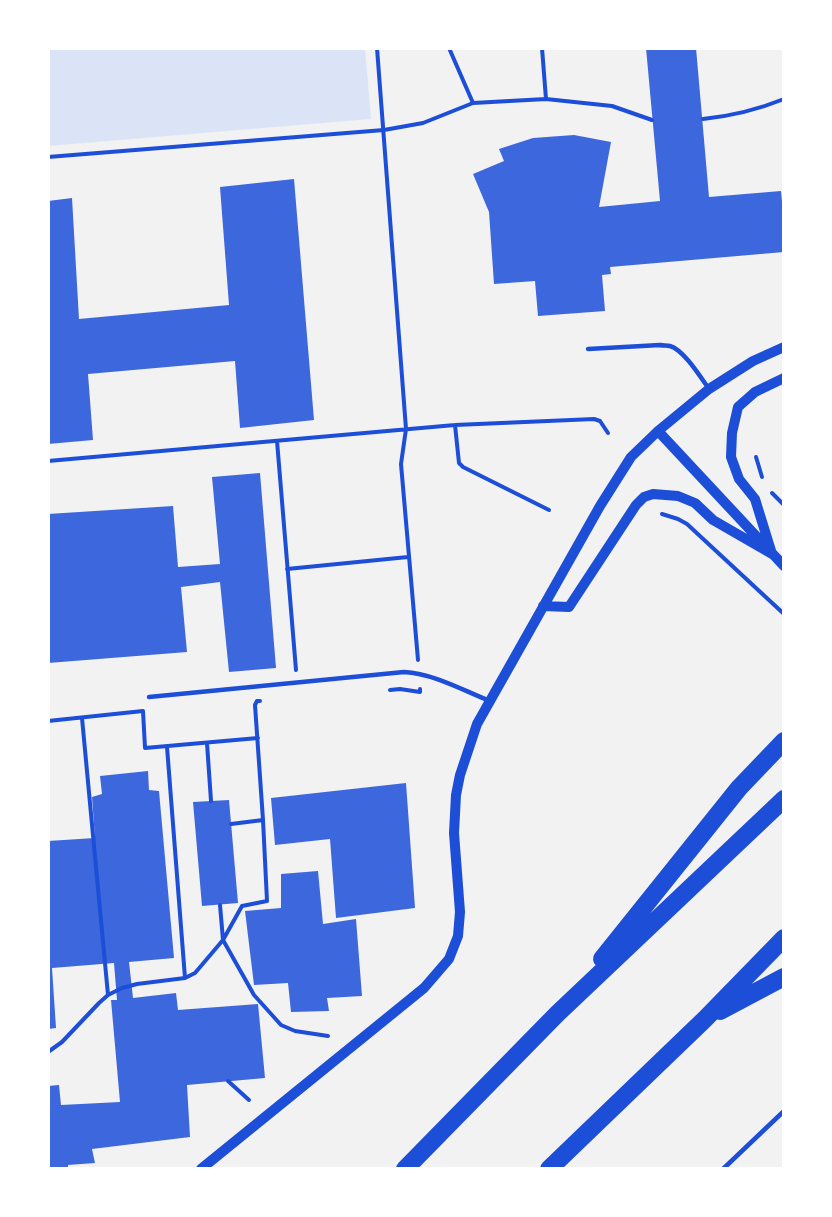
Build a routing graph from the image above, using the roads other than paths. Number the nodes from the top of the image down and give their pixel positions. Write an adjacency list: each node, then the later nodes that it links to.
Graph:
1 (784, 347): 4 (street)
2 (588, 349): 4 (lane)
3 (784, 378): 6 (street)
4 (709, 389): 5 (street)
5 (658, 431): 6 (street); 8 (street)
6 (772, 555): 7 (street); 8 (street)
7 (784, 566)
8 (543, 606): 10 (street)
9 (149, 697): 10 (lane)
10 (490, 701): 18 (street)
11 (784, 741): 15 (highway)
12 (784, 799): 15 (highway)
13 (784, 938): 16 (highway)
14 (784, 977): 16 (highway)
15 (557, 1014): 19 (highway)
16 (705, 1019): 20 (highway)
17 (784, 1110): 21 (lane)
18 (201, 1169)
19 (405, 1169)
20 (549, 1169)
21 (723, 1169)

